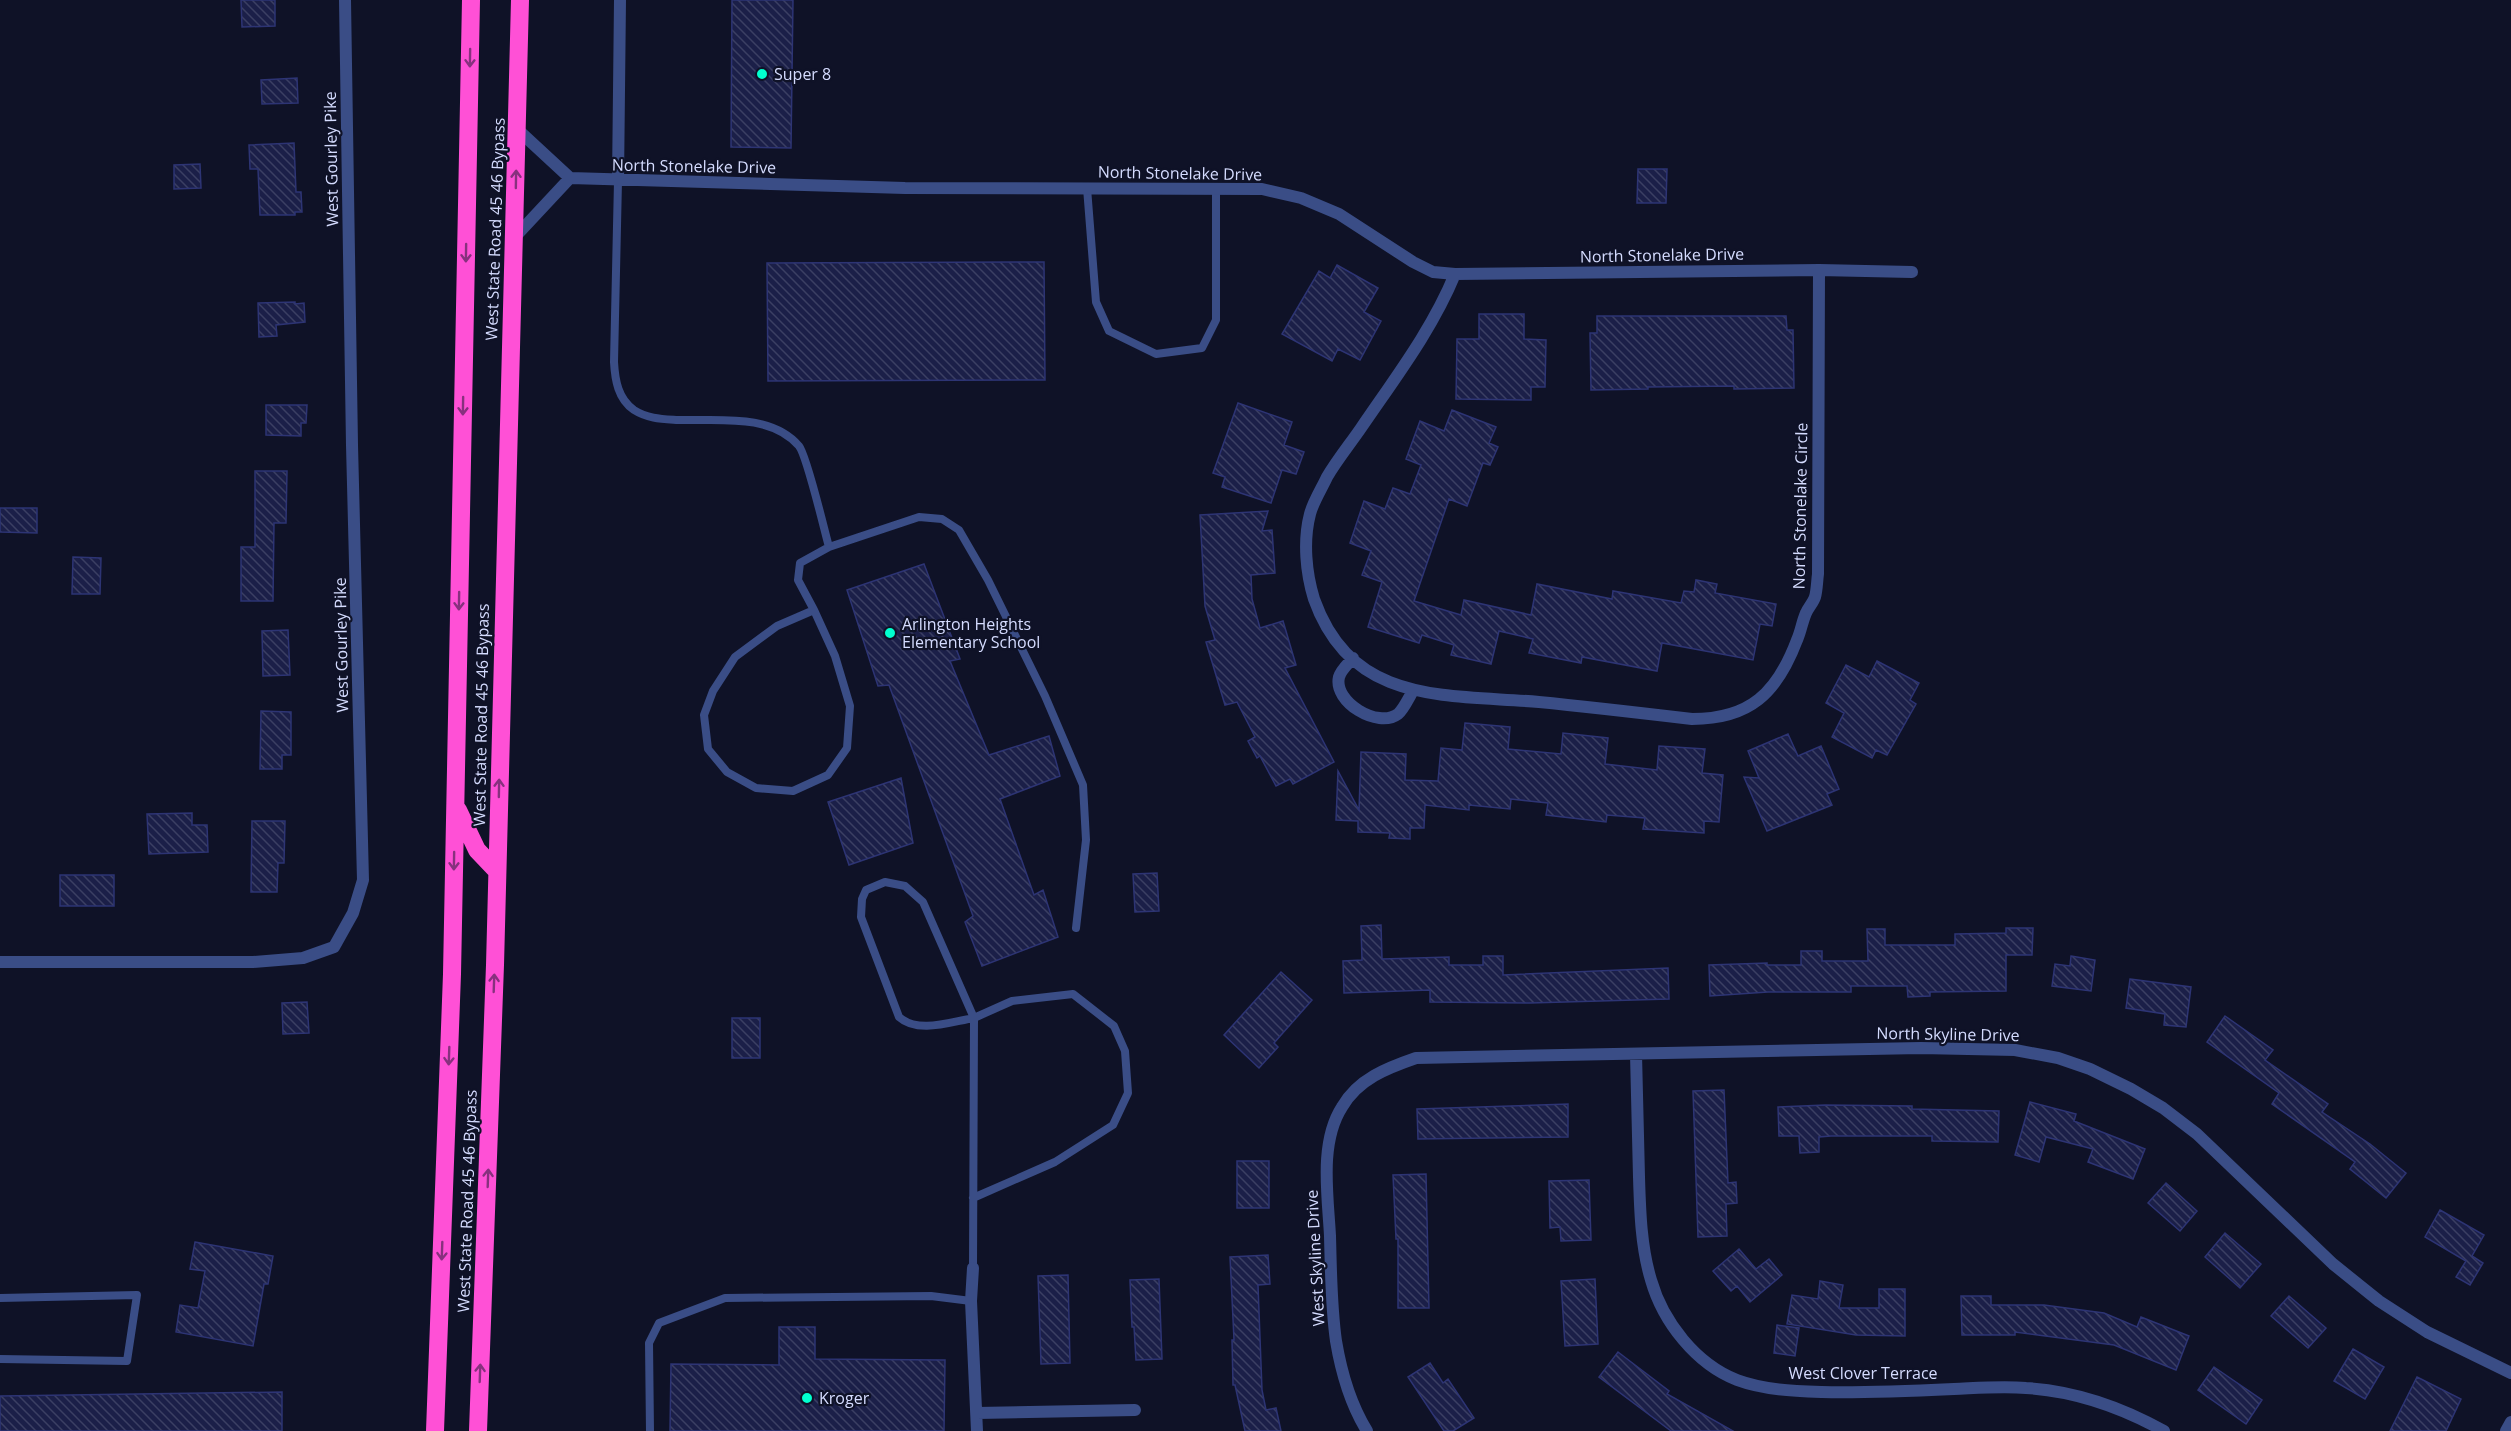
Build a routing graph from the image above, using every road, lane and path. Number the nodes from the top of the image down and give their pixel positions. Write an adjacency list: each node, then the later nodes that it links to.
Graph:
1 (345, 0): 21 (street, West Gourley Pike)
2 (471, 0): 18 (highway, West State Road 45 46 Bypass, one-way to 18)
3 (520, 0): 5 (highway, West State Road 45 46 Bypass)
4 (620, 0): 7 (street)
5 (517, 129): 6 (street); 10 (highway, West State Road 45 46 Bypass, one-way to 5)
6 (570, 178): 7 (street, North Stonelake Drive); 10 (street)
7 (618, 181): 8 (street, North Stonelake Drive); 14 (lane)
8 (1087, 188): 9 (street, North Stonelake Drive); 9 (lane)
9 (1215, 188): 13 (street, North Stonelake Drive)
10 (514, 238): 19 (highway, West State Road 45 46 Bypass, one-way to 10)
11 (1819, 270): 12 (street, North Stonelake Drive); 13 (street, North Stonelake Drive); 17 (street, North Stonelake Circle)
12 (1912, 272)
13 (1455, 274): 16 (street, North Stonelake Circle)
14 (829, 547): 15 (lane); 20 (lane)
15 (814, 610): 15 (lane)
16 (1353, 658): 17 (street, North Stonelake Circle); 17 (street)
17 (1413, 691)
18 (455, 802): 19 (highway); 34 (highway, West State Road 45 46 Bypass, one-way to 34)
19 (497, 871): 35 (highway, West State Road 45 46 Bypass, one-way to 19)
20 (1076, 928)
21 (0, 962)
22 (974, 1018): 22 (lane); 25 (lane); 25 (lane)
23 (1636, 1054): 24 (street, North Skyline Drive); 30 (street, North Skyline Drive); 39 (street, West Clover Terrace)
24 (1359, 1086): 38 (street, West Skyline Drive)
25 (973, 1198): 26 (lane)
26 (973, 1268): 28 (street)
27 (0, 1298): 29 (lane)
28 (971, 1301): 32 (street); 36 (lane)
29 (0, 1359)
30 (2511, 1373)
31 (1136, 1410): 32 (street)
32 (977, 1413): 37 (street)
33 (2511, 1422): 40 (street)
34 (435, 1431)
35 (478, 1431)
36 (650, 1431)
37 (977, 1431)
38 (1367, 1431)
39 (2164, 1431)
40 (2506, 1431)

